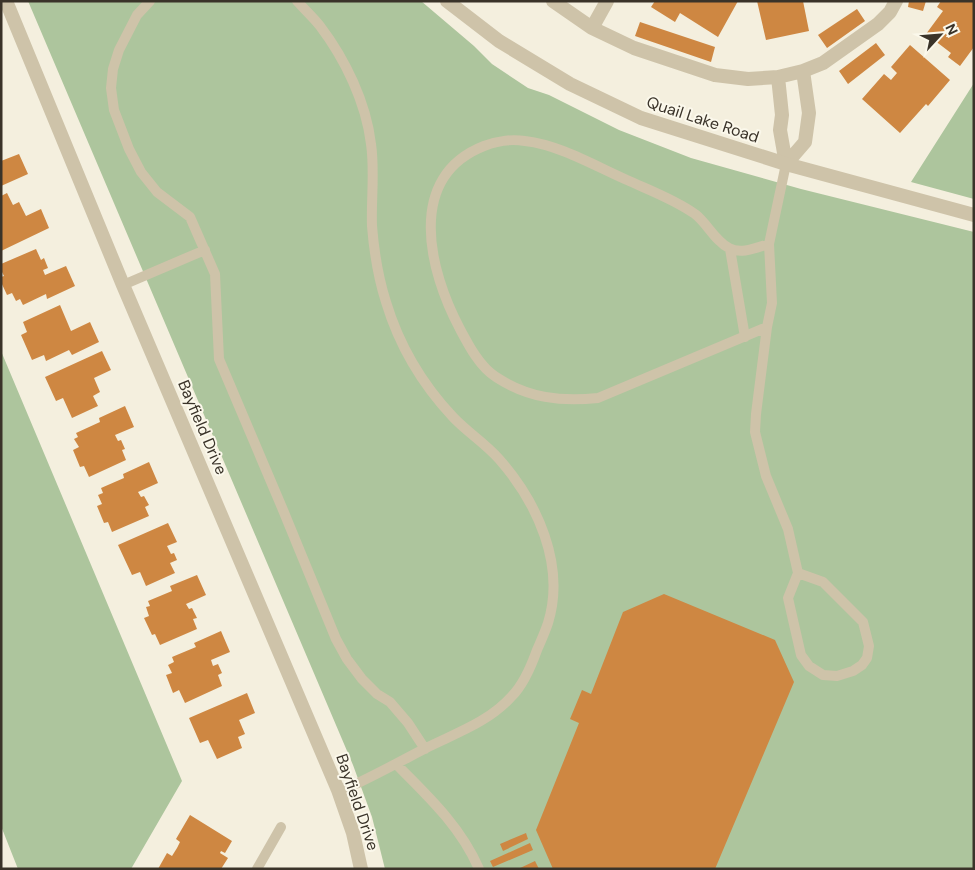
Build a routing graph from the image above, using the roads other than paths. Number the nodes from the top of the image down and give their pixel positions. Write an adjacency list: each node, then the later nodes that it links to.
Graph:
1 (6, 1): 16 (street, Bayfield Drive)
2 (150, 1): 15 (lane)
3 (297, 1): 20 (lane)
4 (447, 1): 11 (street, Quail Lake Road)
5 (553, 1): 8 (street)
6 (607, 1): 8 (street)
7 (896, 1): 9 (street)
8 (592, 28): 10 (street)
9 (802, 71): 10 (street); 11 (street)
10 (778, 76): 11 (street)
11 (786, 164): 12 (street, Quail Lake Road); 13 (lane)
12 (974, 215)
13 (769, 244): 14 (lane); 17 (lane)
14 (730, 249): 18 (lane); 18 (lane)
15 (205, 250): 16 (lane); 20 (lane)
16 (123, 285): 22 (street, Bayfield Drive)
17 (767, 327): 18 (lane); 19 (lane)
18 (745, 337)
19 (798, 573): 19 (lane)
20 (425, 749): 21 (lane)
21 (396, 764): 22 (lane); 26 (lane)
22 (338, 790): 25 (street, Bayfield Drive)
23 (281, 827): 24 (lane)
24 (257, 869)
25 (361, 869)
26 (479, 869)

